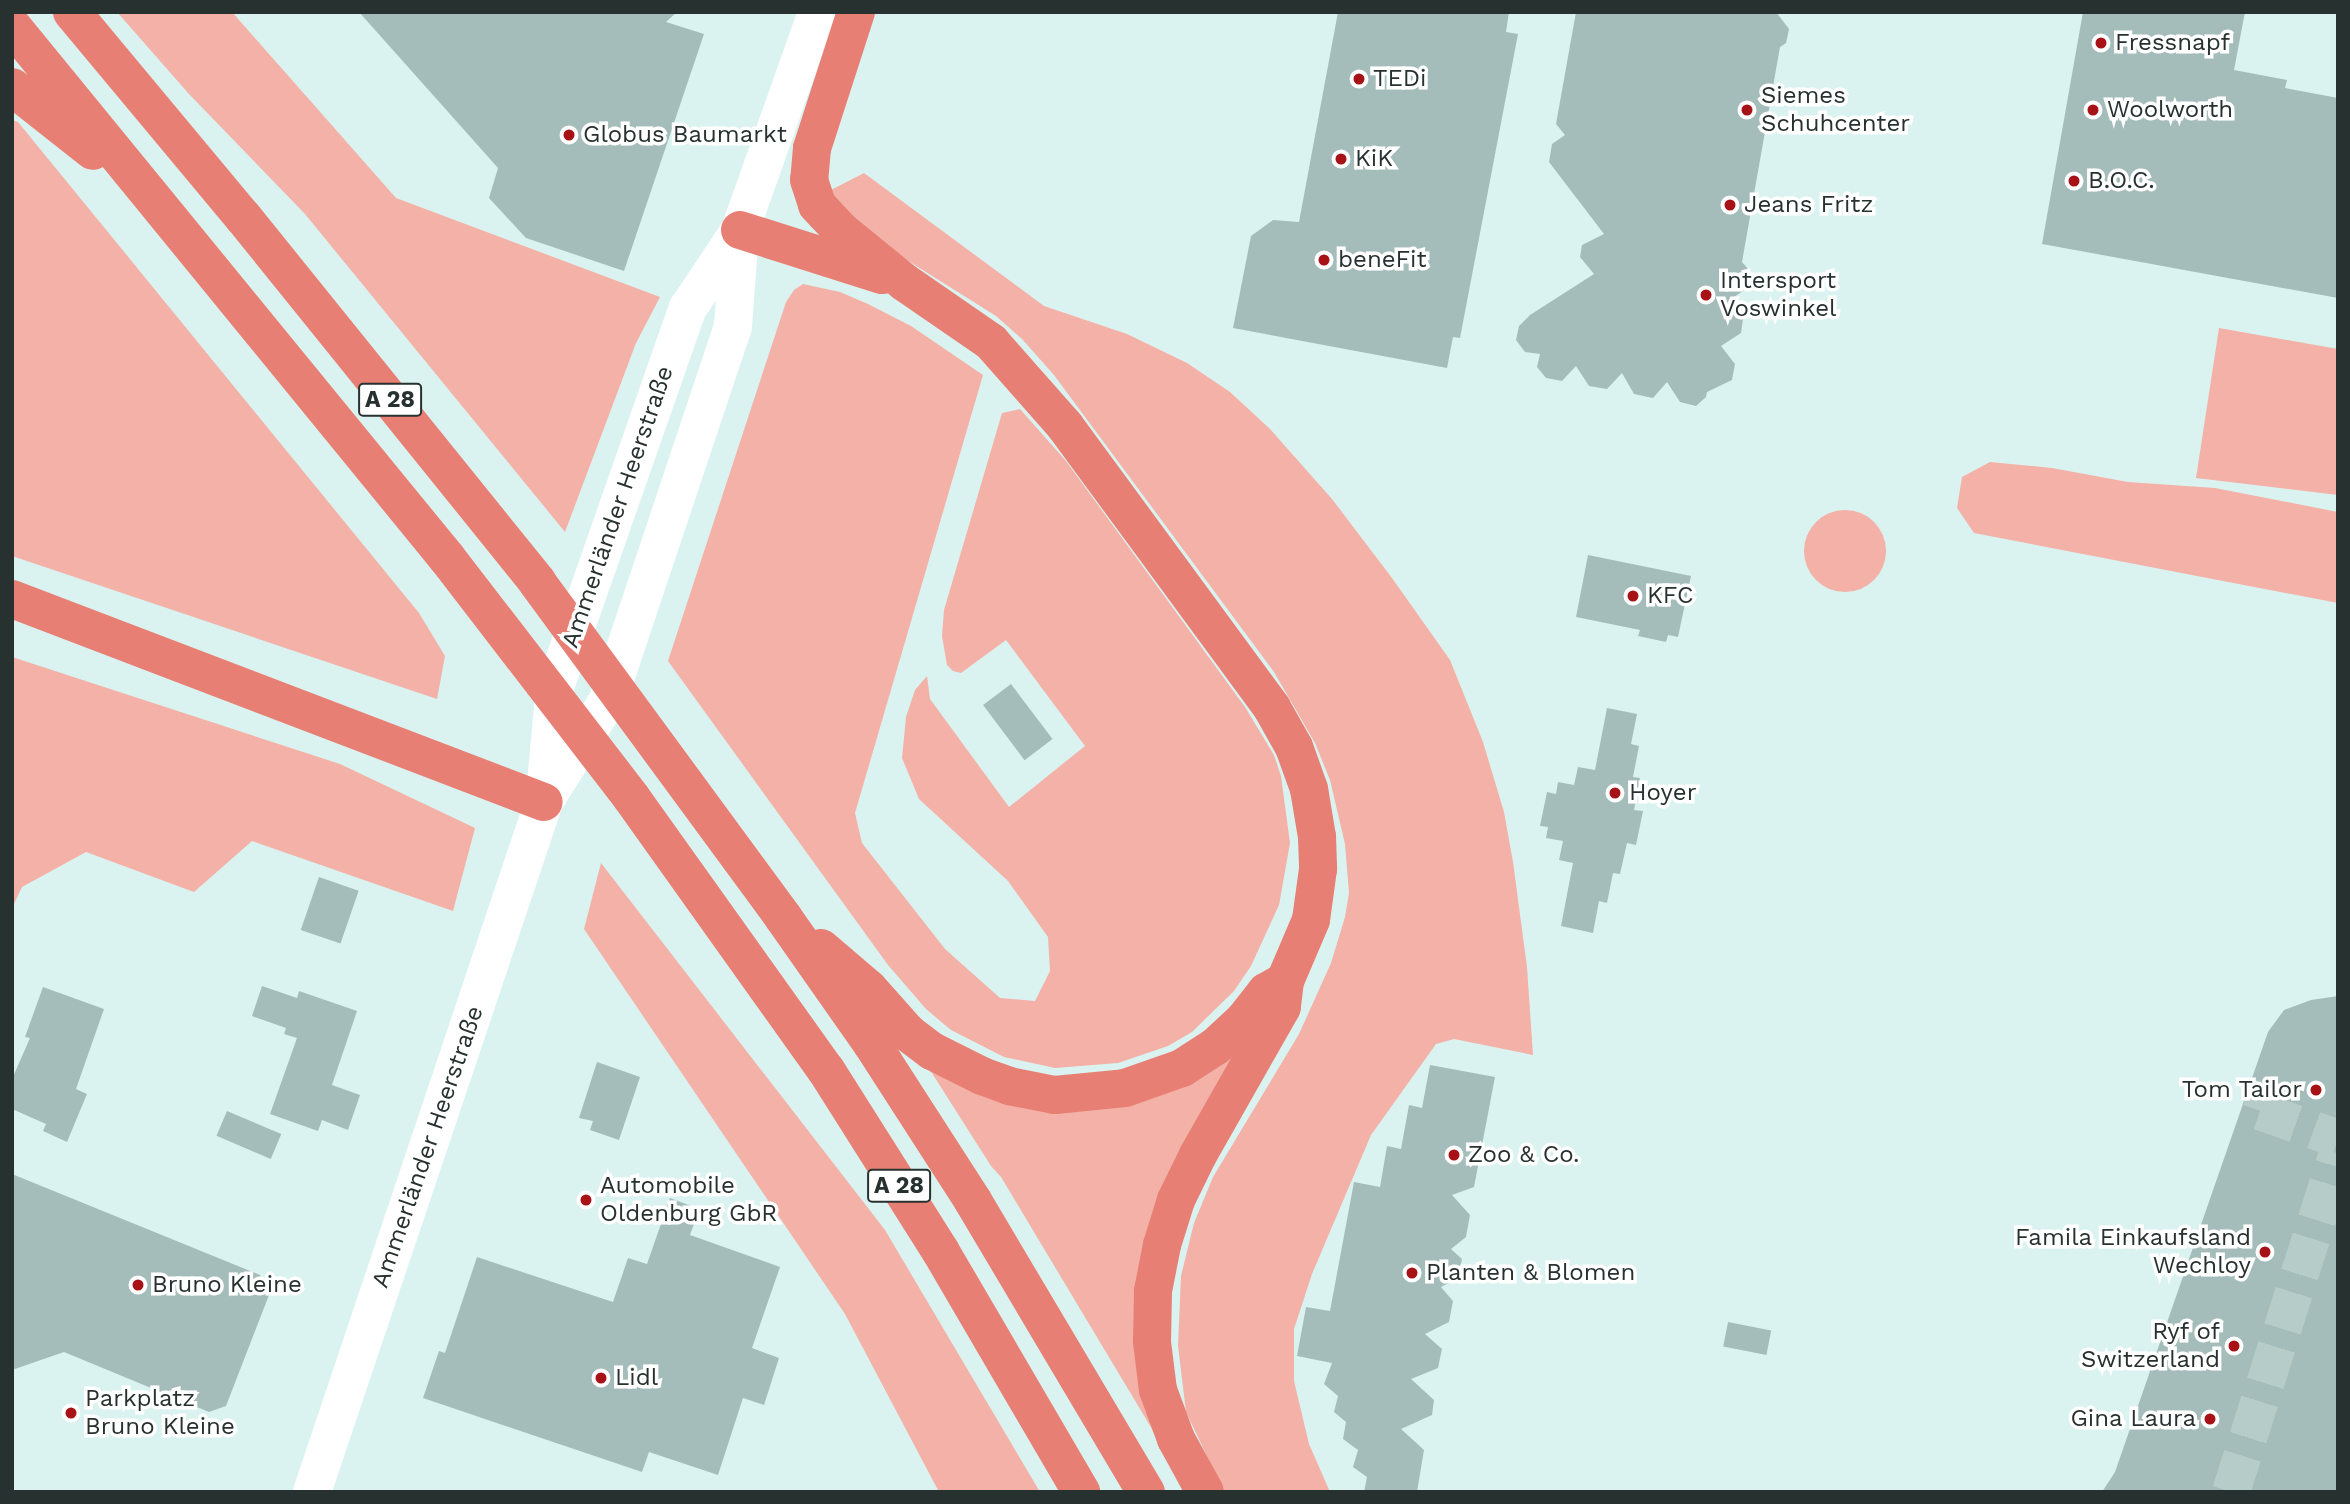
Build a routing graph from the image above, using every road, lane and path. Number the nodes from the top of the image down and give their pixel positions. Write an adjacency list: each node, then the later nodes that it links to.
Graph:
1 (72, 12): 11 (highway, A 28)
2 (817, 12): 7 (street, Ammerländer Heerstraße)
3 (856, 12): 8 (highway)
4 (12, 26): 6 (highway, A 28)
5 (12, 87): 6 (highway)
6 (166, 212): 14 (highway, A 28)
7 (740, 230): 8 (highway); 10 (street, Ammerländer Heerstraße); 10 (street, Ammerländer Heerstraße)
8 (904, 282): 12 (highway)
9 (12, 599): 10 (highway)
10 (544, 802): 13 (street, Ammerländer Heerstraße)
11 (783, 916): 12 (highway); 15 (highway, A 28)
12 (1285, 981): 16 (highway)
13 (312, 1492)
14 (1081, 1492)
15 (1146, 1492)
16 (1205, 1492)

